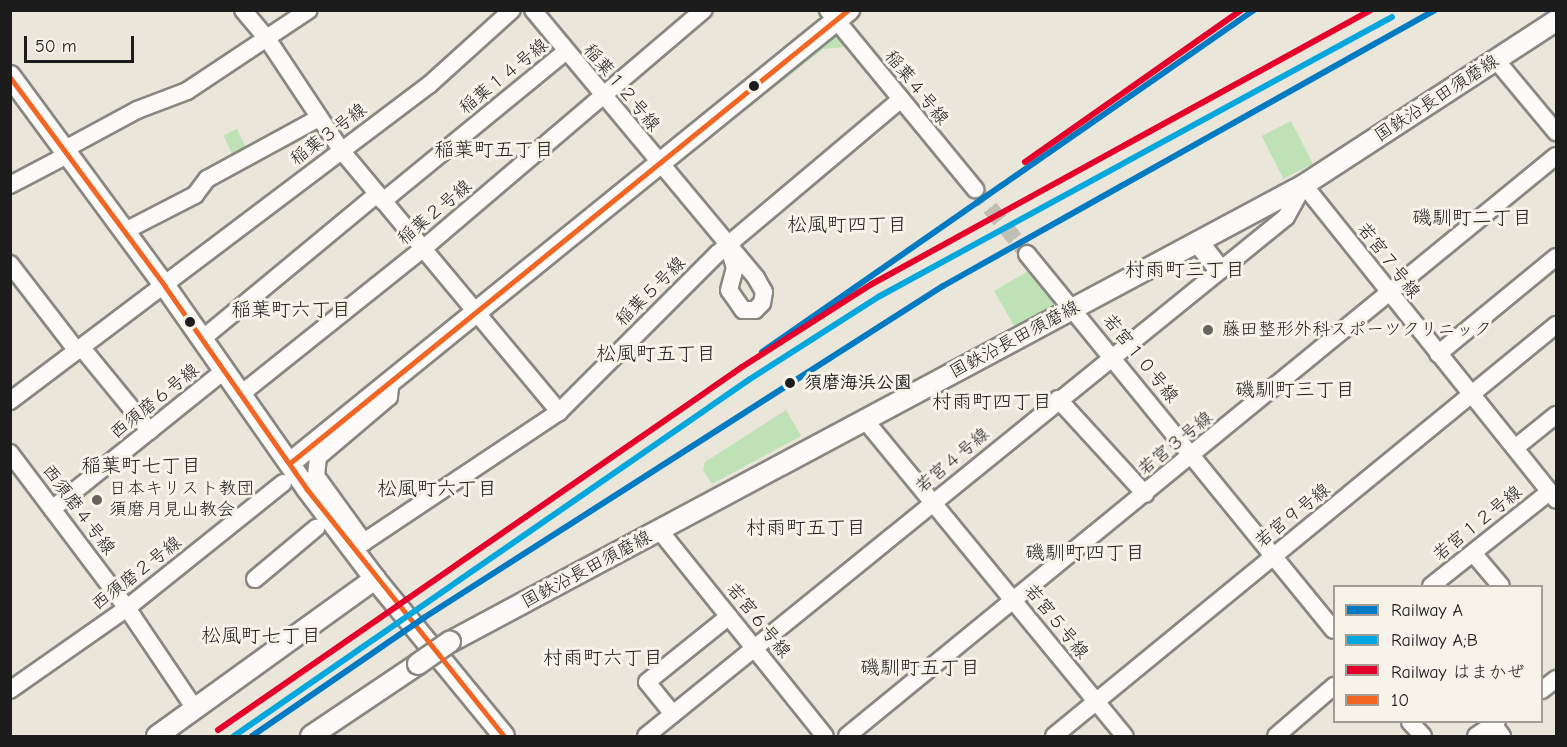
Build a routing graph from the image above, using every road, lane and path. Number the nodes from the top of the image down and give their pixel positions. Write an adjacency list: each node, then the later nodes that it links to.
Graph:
1 (243, 10): 8 (street)
2 (309, 10): 8 (street)
3 (512, 10): 16 (street, 稲葉３号線)
4 (532, 10): 9 (street, 稲葉１２号線)
5 (704, 10): 12 (street, 稲葉２号線)
6 (838, 14): 13 (street, 稲葉４号線); 19 (street)
7 (1557, 21): 10 (street, 国鉄沿長田須磨線)
8 (268, 40): 14 (street); 17 (street)
9 (565, 52): 12 (street, 稲葉１２号線); 23 (street, 稲葉１４号線)
10 (1496, 60): 15 (street); 21 (street, 国鉄沿長田須磨線)
11 (10, 76): 17 (street)
12 (603, 98): 19 (street, 稲葉１２号線); 27 (street, 稲葉２号線)
13 (899, 101): 22 (street, 稲葉４号線); 26 (street, 稲葉５号線)
14 (319, 118): 16 (street); 24 (street)
15 (1557, 132)
16 (341, 150): 23 (street); 32 (street, 稲葉３号線)
17 (68, 152): 20 (street); 24 (street)
18 (1557, 156): 33 (street, 若宮３号線)
19 (658, 163): 26 (street, 稲葉１２号線); 35 (street)
20 (10, 185)
21 (1304, 185): 25 (street, 国鉄沿長田須磨線); 31 (street, 若宮４号線); 33 (street, 若宮７号線)
22 (975, 189)
23 (380, 197): 27 (street); 37 (street, 稲葉１４号線)
24 (125, 231): 32 (street)
25 (1198, 242): 31 (street); 34 (street, 国鉄沿長田須磨線)
26 (728, 244): 47 (street, 稲葉５号線)
27 (424, 248): 35 (street); 43 (street, 稲葉２号線)
28 (1027, 255): 34 (street)
29 (1557, 257): 39 (street)
30 (10, 264): 38 (street)
31 (1219, 269): 40 (street, 若宮４号線)
32 (165, 286): 37 (street); 38 (street, 稲葉３号線)
33 (1388, 293): 39 (street, 若宮７号線); 53 (street, 若宮３号線)
34 (1074, 309): 40 (street, 若宮１０号線); 49 (street, 国鉄沿長田須磨線)
35 (477, 311): 42 (street); 47 (street)
36 (1557, 325): 44 (street, 若宮９号線)
37 (202, 339): 41 (street)
38 (80, 350): 46 (street, 稲葉３号線); 50 (street)
39 (1438, 354): 44 (street, 若宮７号線)
40 (1111, 355): 45 (street, 若宮４号線); 53 (street, 若宮１０号線)
41 (225, 370): 43 (street); 50 (street, 西須磨６号線)
42 (391, 380): 47 (street, 稲葉５号線); 54 (street)
43 (241, 394): 54 (street)
44 (1472, 394): 51 (street, 若宮７号線); 63 (street, 若宮９号線)
45 (1058, 399): 56 (street); 58 (street, 若宮４号線)
46 (10, 401)
47 (559, 412)
48 (1557, 416): 51 (street)
49 (865, 420): 58 (street, 若宮５号線); 61 (street, 国鉄沿長田須磨線)
50 (150, 430): 59 (street, 西須磨６号線)
51 (1515, 448): 57 (street, 若宮７号線)
52 (10, 453): 59 (street, 西須磨４号線)
53 (1193, 456): 56 (street, 若宮３号線); 63 (street, 若宮１０号線)
54 (290, 463): 65 (street)
55 (283, 483): 69 (street, 西須磨２号線)
56 (1145, 494): 68 (street, 若宮３号線)
57 (1553, 496): 62 (street, 若宮１２号線)
58 (934, 503): 68 (street, 若宮５号線); 72 (street, 若宮４号線)
59 (52, 509): 69 (street, 西須磨４号線)
60 (316, 528): 64 (street)
61 (660, 531): 70 (street, 若宮６号線); 83 (street, 国鉄沿長田須磨線, bridge)
62 (1473, 553): 66 (street, 若宮１２号線); 67 (street)
63 (1276, 555): 71 (street, 若宮１０号線); 77 (street, 若宮９号線)
64 (255, 579)
65 (375, 579): 78 (street); 84 (street)
66 (1432, 585)
67 (1500, 585)
68 (1012, 599): 77 (street, 若宮５号線); 87 (street, 若宮３号線)
69 (127, 608): 76 (street, 西須磨２号線); 78 (street, 西須磨４号線)
70 (729, 616): 72 (street, 若宮６号線); 79 (street)
71 (1333, 627)
72 (755, 649): 79 (street, 若宮４号線); 86 (street, 若宮６号線)
73 (1557, 679): 75 (street)
74 (1333, 688): 90 (street)
75 (1543, 689)
76 (10, 690)
77 (1096, 702): 88 (street, 若宮９号線); 89 (street, 若宮５号線)
78 (195, 709): 82 (street)
79 (673, 714): 85 (street, 若宮４号線)
80 (1411, 723): 91 (street)
81 (1497, 727): 92 (street)
82 (157, 736)
83 (311, 736)
84 (504, 736)
85 (646, 736)
86 (825, 736)
87 (847, 736)
88 (1054, 736)
89 (1125, 736)
90 (1276, 736)
91 (1423, 736)
92 (1476, 736)

